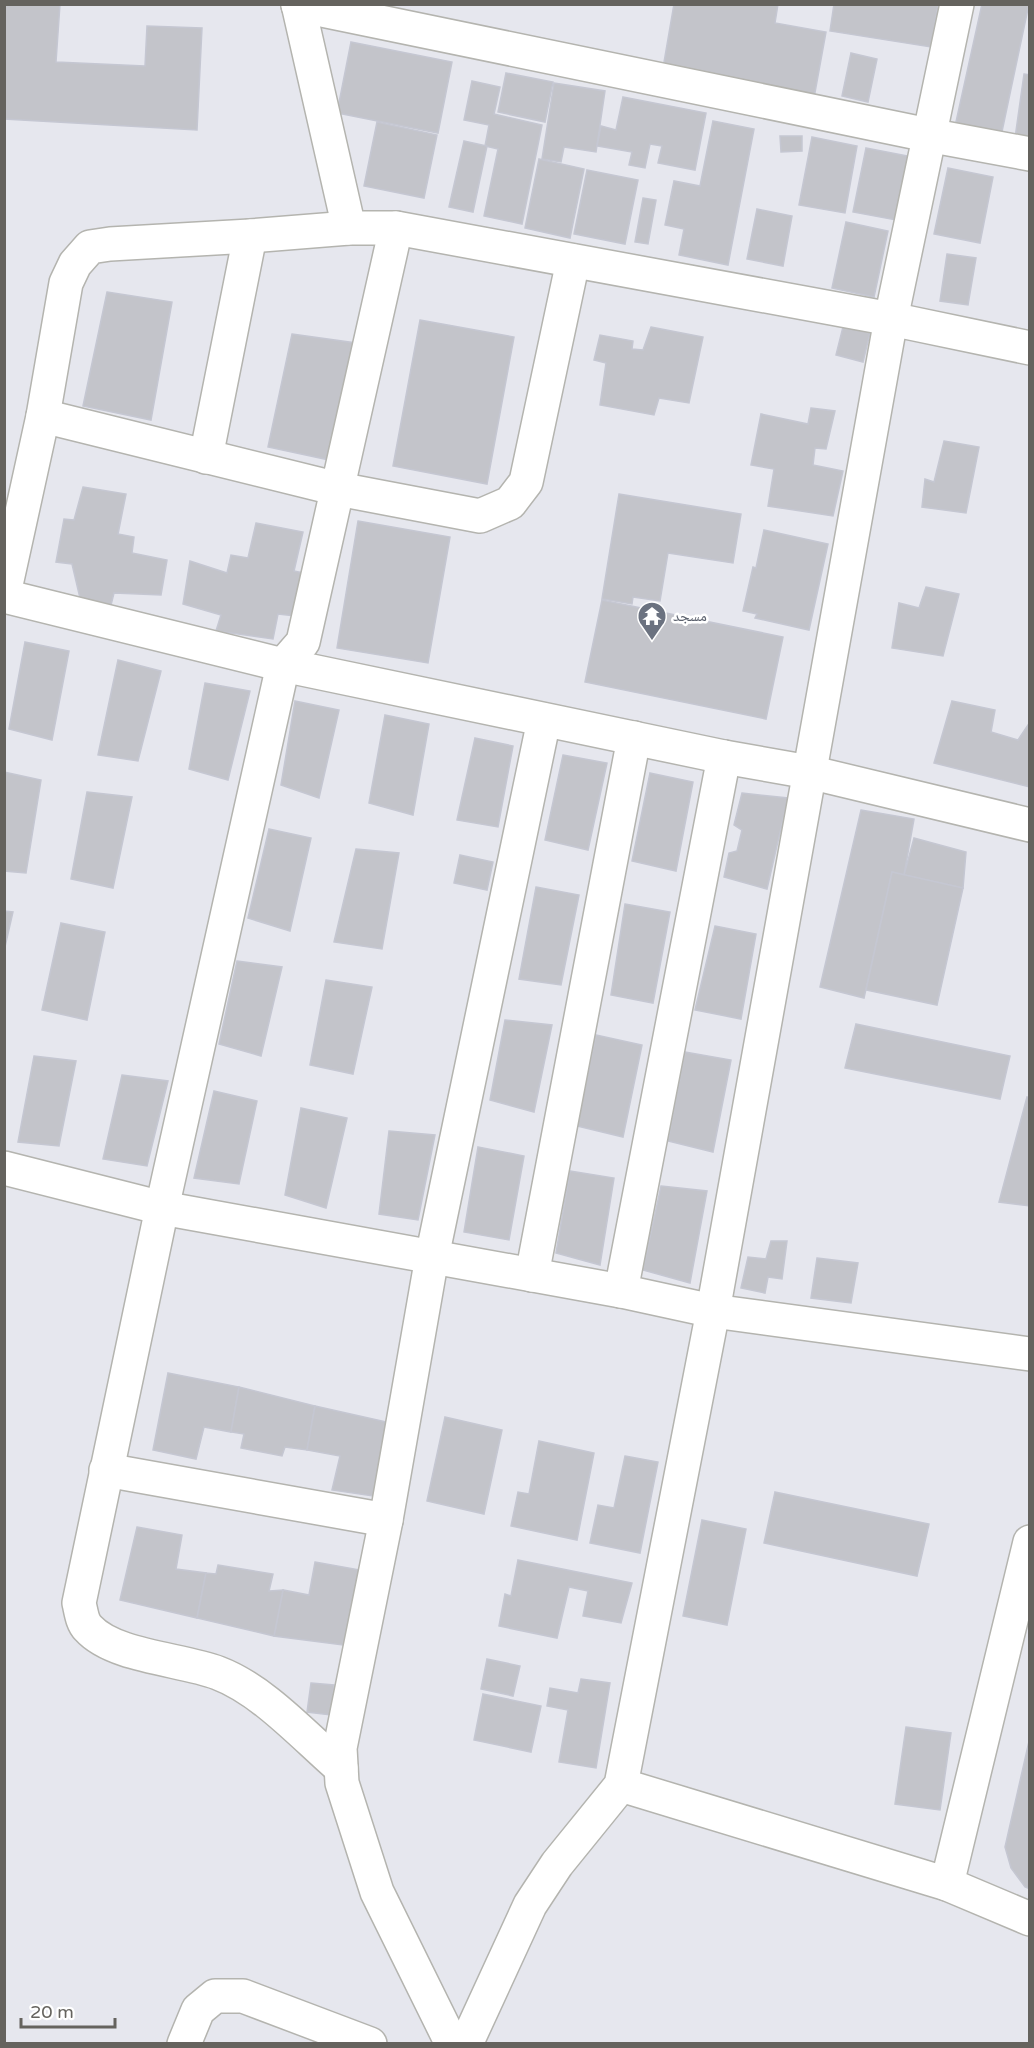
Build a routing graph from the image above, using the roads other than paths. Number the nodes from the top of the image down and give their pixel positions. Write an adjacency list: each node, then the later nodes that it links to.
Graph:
1 (957, 4): 3 (street)
2 (298, 5): 3 (street); 5 (street)
3 (928, 135): 4 (street); 9 (street)
4 (1029, 154)
5 (349, 228): 6 (street); 7 (street)
6 (396, 228): 8 (street); 13 (street)
7 (250, 236): 11 (street); 12 (street)
8 (573, 261): 9 (street); 13 (street)
9 (891, 320): 10 (street); 19 (street)
10 (1029, 348)
11 (43, 416): 12 (street); 14 (street)
12 (206, 458): 13 (street)
13 (338, 489): 15 (street)
14 (4, 595): 15 (street)
15 (283, 665): 16 (street); 22 (street)
16 (544, 720): 17 (street); 23 (street)
17 (634, 738): 18 (street); 24 (street)
18 (724, 757): 19 (street); 25 (street)
19 (809, 772): 20 (street); 26 (street)
20 (1029, 825)
21 (4, 1168): 22 (street)
22 (162, 1208): 23 (street); 28 (street)
23 (432, 1257): 24 (street); 29 (street)
24 (532, 1275): 25 (street)
25 (621, 1292): 26 (street)
26 (713, 1311): 27 (street); 32 (street)
27 (1029, 1354)
28 (106, 1470): 29 (street); 31 (street)
29 (386, 1520): 31 (street)
30 (1029, 1542): 33 (street)
31 (341, 1768): 37 (street)
32 (621, 1785): 33 (street); 38 (street)
33 (947, 1884): 34 (street)
34 (1029, 1919)
35 (184, 2043): 36 (street)
36 (370, 2043)
37 (452, 2043)
38 (466, 2043)

